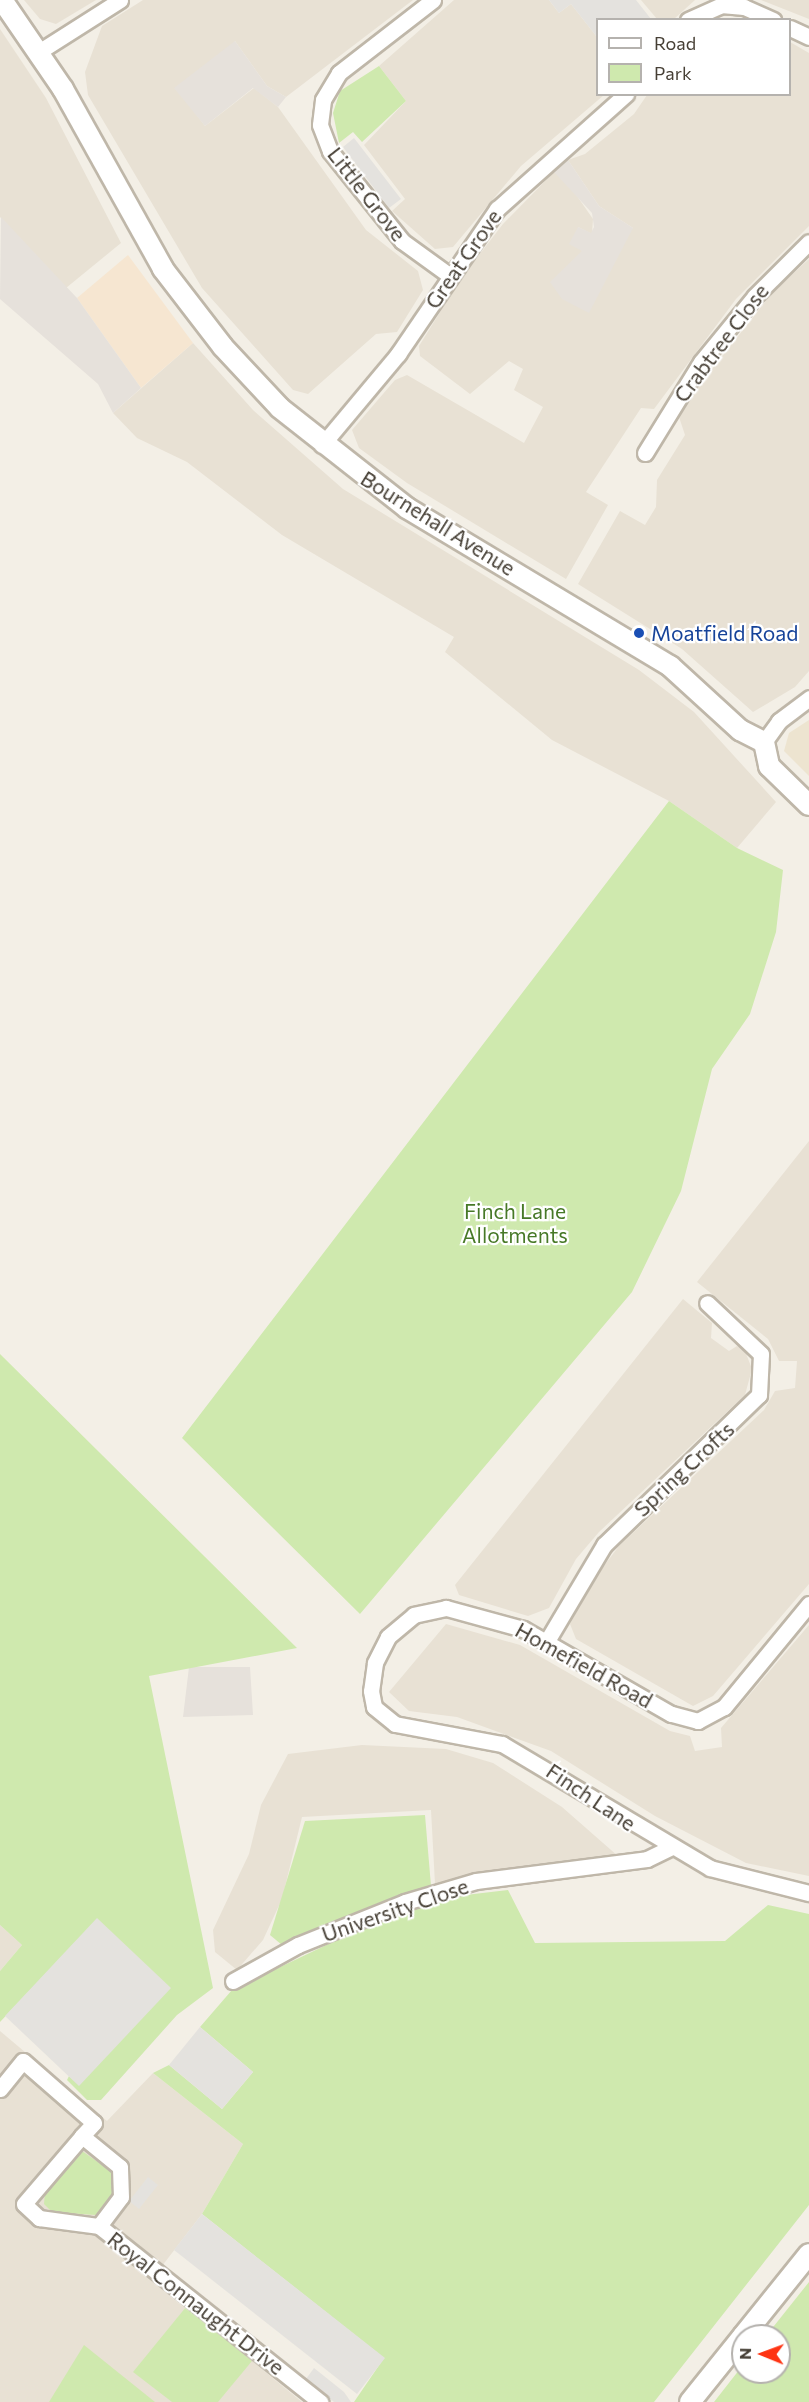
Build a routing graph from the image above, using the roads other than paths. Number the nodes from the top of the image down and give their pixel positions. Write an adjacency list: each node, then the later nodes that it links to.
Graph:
1 (2, 0): 8 (street, Bournehall Avenue)
2 (120, 0): 8 (street)
3 (434, 0): 11 (street, Little Grove)
4 (692, 18): 5 (street)
5 (769, 18)
6 (791, 29): 7 (street)
7 (809, 37)
8 (40, 51): 12 (street, Bournehall Avenue)
9 (624, 96): 11 (street, Great Grove)
10 (809, 242): 13 (street, Crabtree Close)
11 (449, 275): 12 (street, Great Grove)
12 (322, 445): 15 (street, Bournehall Avenue)
13 (645, 453)
14 (809, 698): 15 (street)
15 (764, 742): 16 (street)
16 (809, 805)
17 (707, 1303): 19 (street, Spring Crofts)
18 (809, 1604): 19 (street, Homefield Road)
19 (548, 1641): 20 (street, Homefield Road)
20 (374, 1707): 21 (street, Finch Lane)
21 (672, 1847): 22 (street, Finch Lane); 23 (street, University Close)
22 (809, 1893)
23 (233, 1981)
24 (0, 2089): 25 (street)
25 (82, 2136): 26 (street); 26 (street)
26 (99, 2226): 30 (street, Royal Connaught Drive)
27 (809, 2254): 28 (street)
28 (753, 2324)
29 (731, 2351): 31 (street)
30 (320, 2402)
31 (690, 2402)

